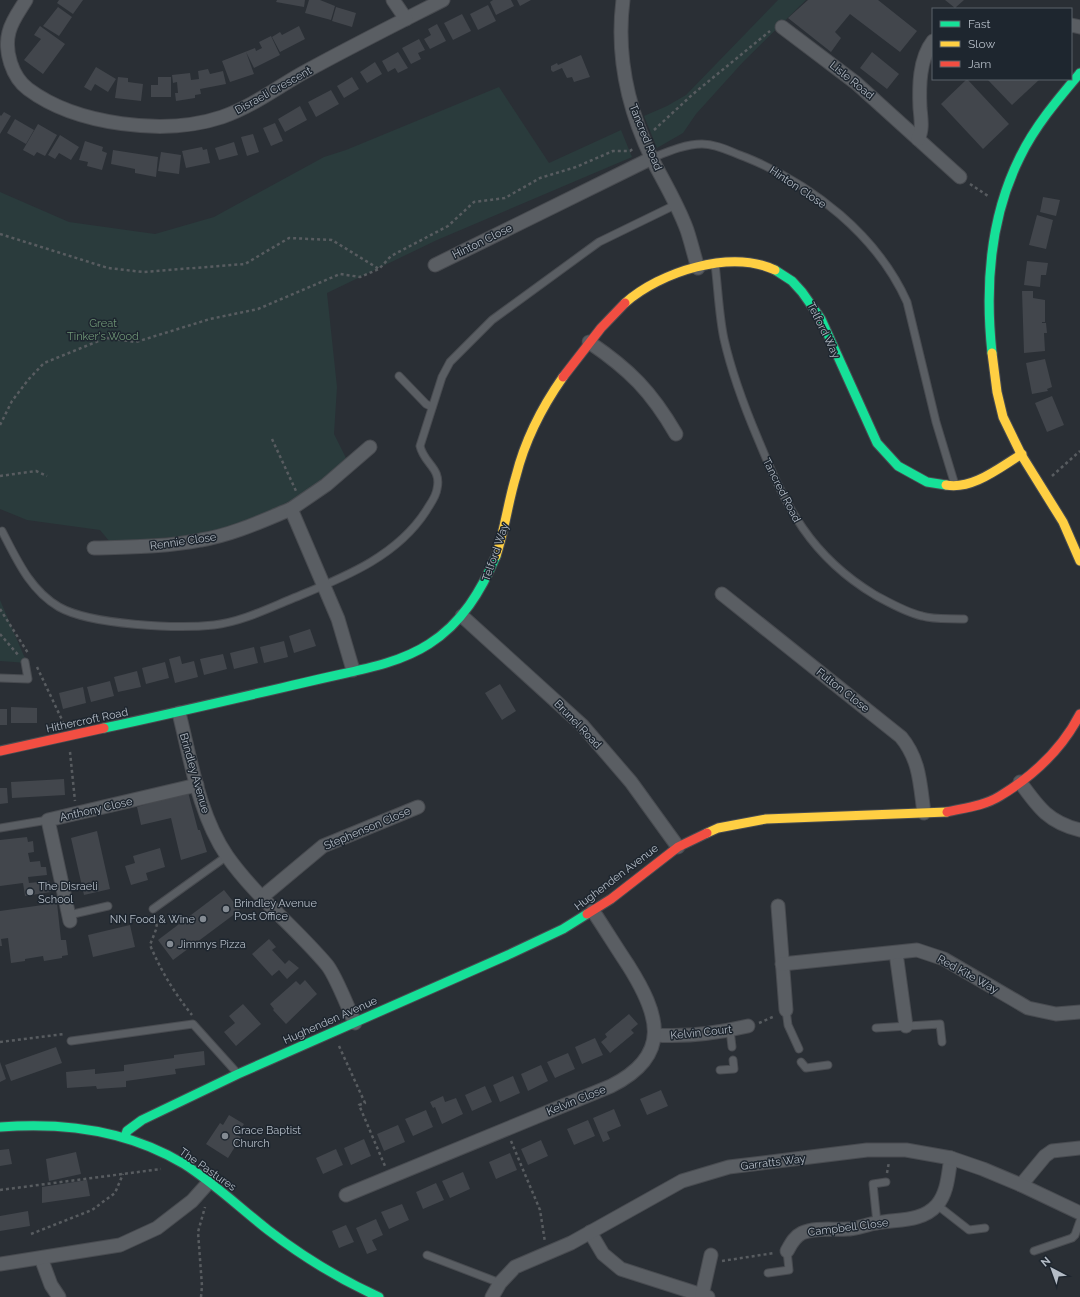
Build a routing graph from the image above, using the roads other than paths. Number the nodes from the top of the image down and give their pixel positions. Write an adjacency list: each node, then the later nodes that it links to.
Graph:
1 (26, 0): 8 (street, Disraeli Crescent)
2 (393, 0): 5 (street)
3 (443, 0): 5 (street, Disraeli Crescent)
4 (623, 0): 11 (street, Tancred Road)
5 (406, 19): 8 (street, Disraeli Crescent)
6 (782, 27): 10 (street, Lisle Road)
7 (932, 43): 10 (street)
8 (6, 63)
9 (1079, 77): 22 (street)
10 (918, 139): 12 (street, Lisle Road)
11 (652, 158): 13 (street, Tancred Road); 14 (street, Hinton Close); 23 (lane, Hinton Close)
12 (960, 177)
13 (675, 205): 16 (street, Tancred Road); 19 (lane)
14 (436, 264)
15 (715, 264): 16 (street, Telford Way); 23 (street, Telford Way); 31 (lane, Tancred Road)
16 (698, 268): 17 (street, Telford Way)
17 (589, 342): 20 (street); 30 (street, Telford Way)
18 (399, 376): 19 (lane)
19 (432, 407): 28 (lane)
20 (676, 434)
21 (370, 447): 24 (street, Rennie Close)
22 (1022, 454): 23 (street, Telford Way); 27 (street)
23 (956, 487)
24 (296, 507): 26 (street, Rennie Close); 28 (street)
25 (2, 531): 28 (lane)
26 (94, 548)
27 (1080, 561)
28 (324, 585): 33 (street)
29 (722, 594): 41 (street, Fulton Close)
30 (462, 616): 33 (street, Telford Way); 45 (street, Brunel Road)
31 (964, 619)
32 (27, 659): 34 (lane)
33 (353, 670): 35 (street, Telford Way)
34 (0, 678)
35 (179, 713): 37 (street, Hithercroft Road); 39 (street, Brindley Avenue)
36 (1080, 714): 38 (street, Hughenden Avenue)
37 (0, 751)
38 (1020, 782): 41 (street, Hughenden Avenue); 44 (street)
39 (197, 785): 42 (street, Anthony Close); 46 (street, Brindley Avenue)
40 (418, 807): 47 (street, Stephenson Close)
41 (924, 813): 45 (street, Hughenden Avenue)
42 (48, 820): 43 (lane); 52 (street, Anthony Close)
43 (0, 828)
44 (1080, 830)
45 (678, 847): 51 (street, Hughenden Avenue)
46 (227, 856): 47 (street, Brindley Avenue); 50 (lane)
47 (262, 897): 57 (street, Brindley Avenue)
48 (108, 906): 52 (lane)
49 (778, 906): 54 (street)
50 (153, 909)
51 (594, 911): 57 (street, Hughenden Avenue); 62 (street, Kelvin Close)
52 (70, 918)
53 (896, 953): 54 (street, Red Kite Way); 56 (street, Red Kite Way); 59 (street)
54 (782, 964): 55 (street)
55 (786, 1010): 66 (lane)
56 (1080, 1012)
57 (355, 1022): 71 (street, Hughenden Avenue)
58 (748, 1026): 61 (street, Kelvin Court)
59 (906, 1026): 60 (lane); 64 (lane)
60 (876, 1028)
61 (730, 1030): 62 (street, Kelvin Court); 65 (lane)
62 (655, 1035): 79 (street, Kelvin Close)
63 (71, 1041): 71 (lane)
64 (942, 1042)
65 (732, 1047)
66 (799, 1049)
67 (733, 1060): 70 (lane)
68 (801, 1062): 69 (lane)
69 (828, 1065)
70 (720, 1070)
71 (238, 1074): 73 (street, Hughenden Avenue)
72 (0, 1127): 73 (street, The Pastures)
73 (125, 1137): 76 (street, The Pastures)
74 (1080, 1148): 78 (street)
75 (951, 1158): 78 (street, Garratts Way); 80 (street, Campbell Close); 85 (street, Garratts Way)
76 (209, 1182): 89 (street); 96 (street, The Pastures)
77 (886, 1182): 83 (lane)
78 (1021, 1185): 81 (street, Garratts Way)
79 (346, 1195)
80 (937, 1205): 83 (street, Campbell Close); 84 (lane)
81 (1080, 1213)
82 (1080, 1221): 87 (lane)
83 (877, 1223): 86 (street, Campbell Close)
84 (985, 1228)
85 (590, 1232): 93 (street, Garratts Way); 94 (street)
86 (787, 1251): 92 (lane)
87 (1034, 1251)
88 (427, 1255): 93 (lane)
89 (41, 1258): 91 (street); 95 (street)
90 (710, 1259): 94 (street)
91 (0, 1264)
92 (768, 1273)
93 (500, 1283): 97 (street, Garratts Way)
94 (705, 1296)
95 (59, 1297)
96 (379, 1297)
97 (492, 1297)

